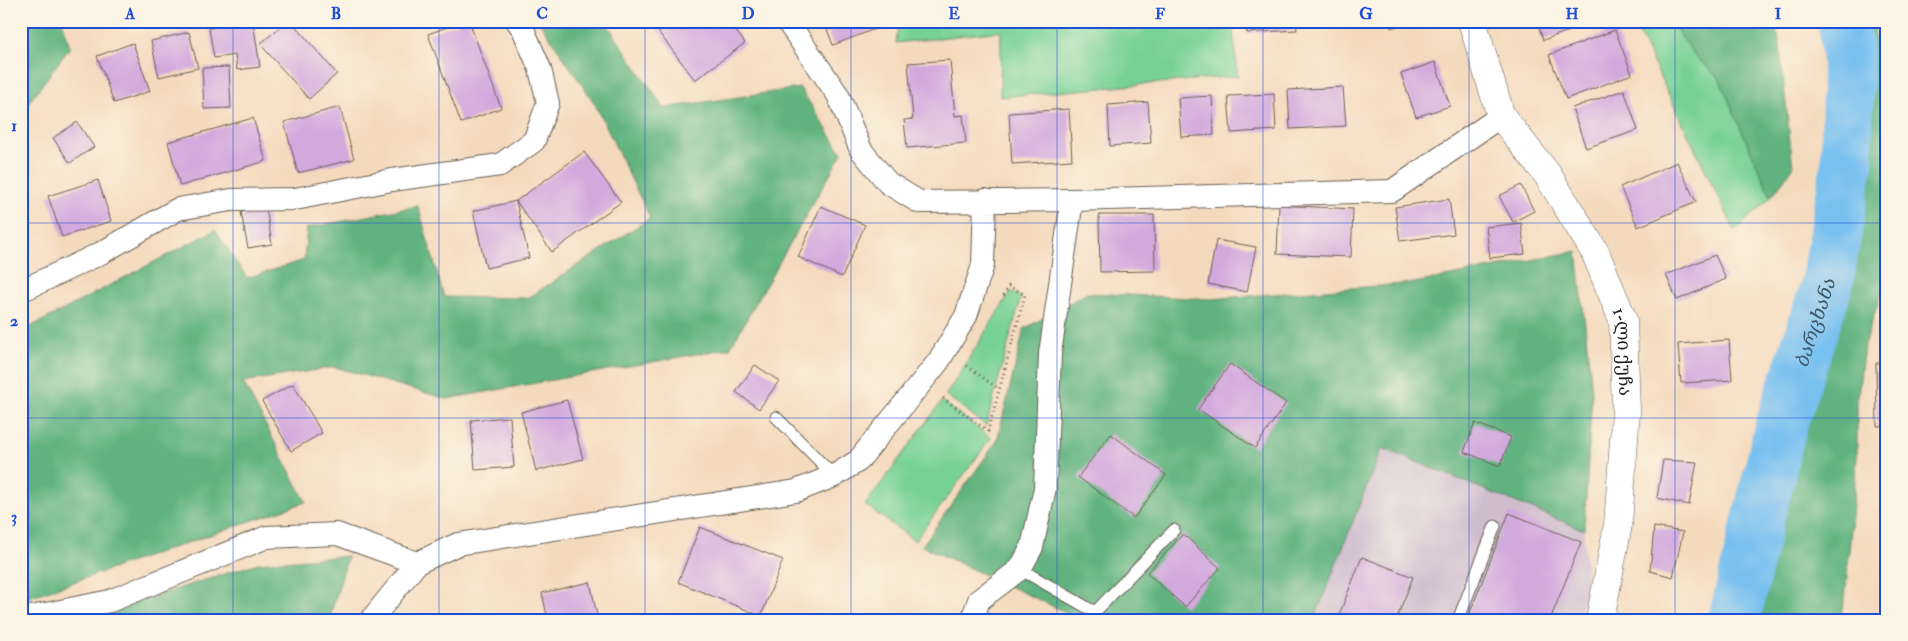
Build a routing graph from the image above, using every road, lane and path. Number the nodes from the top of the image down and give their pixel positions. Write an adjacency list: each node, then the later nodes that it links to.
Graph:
1 (518, 21): 8 (street)
2 (787, 21): 5 (street)
3 (1472, 21): 4 (main road)
4 (1501, 116): 6 (street); 23 (main road, 1-ლი ქუჩა)
5 (985, 200): 6 (street); 13 (street)
6 (1072, 200): 17 (street)
7 (1009, 286): 10 (path)
8 (21, 291)
9 (961, 362): 10 (path)
10 (999, 389): 11 (path)
11 (938, 394)
12 (776, 416): 13 (lane)
13 (834, 476): 16 (street)
14 (1495, 526): 22 (lane)
15 (1174, 530): 18 (lane)
16 (417, 563): 19 (street); 20 (street)
17 (1020, 569): 18 (lane); 21 (street)
18 (1094, 616)
19 (21, 619)
20 (371, 620)
21 (972, 620)
22 (1458, 620)
23 (1600, 620)

